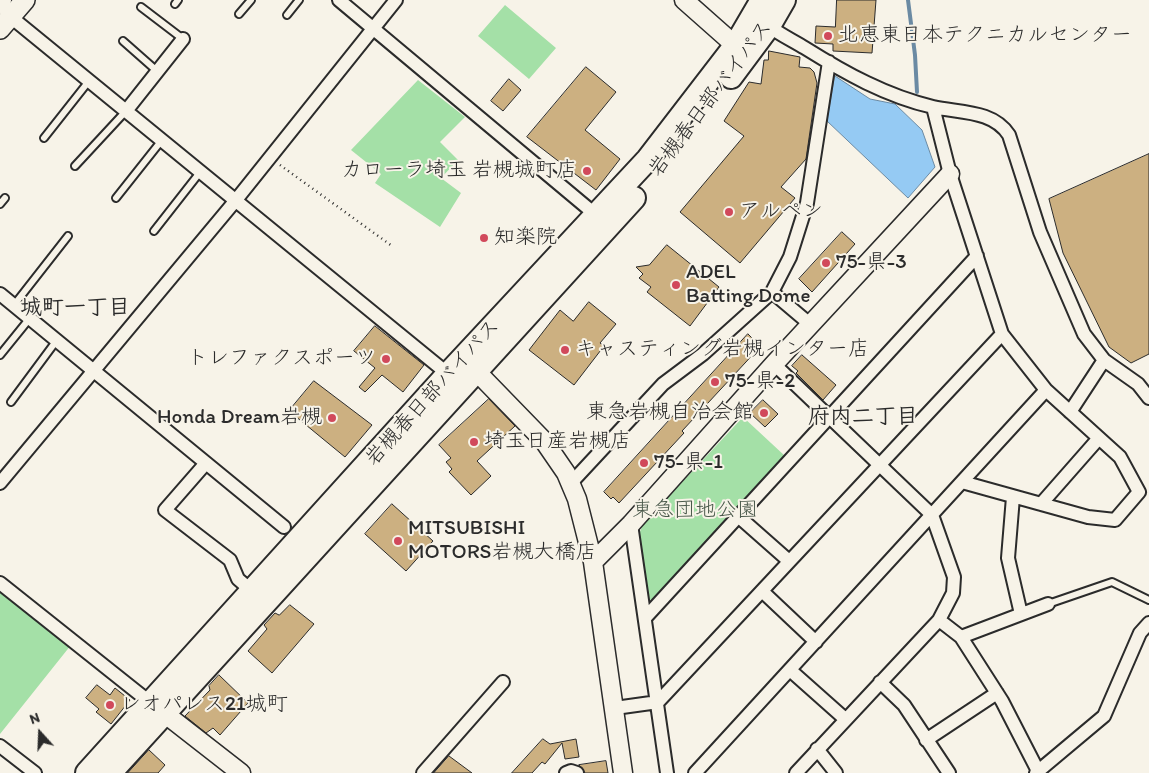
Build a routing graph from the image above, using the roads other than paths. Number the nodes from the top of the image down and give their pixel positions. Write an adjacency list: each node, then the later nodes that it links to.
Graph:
1 (2, 0): 10 (street)
2 (25, 0): 10 (main road)
3 (251, 0): 11 (lane)
4 (299, 0): 13 (lane)
5 (339, 0): 14 (street)
6 (396, 0): 14 (street)
7 (684, 0): 17 (street)
8 (784, 0): 12 (highway, 岩槻春日部バイパス)
9 (141, 7): 15 (lane)
10 (3, 14): 20 (street)
11 (238, 14)
12 (762, 14): 17 (highway, 岩槻春日部バイパス); 18 (street)
13 (287, 15)
14 (373, 28): 30 (street); 32 (street)
15 (182, 39): 19 (street)
16 (123, 41): 19 (lane)
17 (741, 51): 32 (highway, 岩槻春日部バイパス); 47 (highway, 岩槻春日部バイパス)
18 (829, 62): 21 (street); 36 (street)
19 (157, 71): 22 (street)
20 (89, 81): 22 (street); 23 (lane)
21 (933, 107): 27 (street); 44 (street)
22 (126, 110): 24 (street); 25 (lane)
23 (44, 138)
24 (162, 140): 26 (street); 29 (lane)
25 (75, 166)
26 (201, 171): 30 (street); 33 (lane)
27 (950, 174): 35 (street); 40 (street)
28 (5, 198): 31 (lane)
29 (116, 198)
30 (236, 200): 46 (street); 48 (street)
31 (0, 204)
32 (596, 215): 48 (highway, 岩槻春日部バイパス)
33 (154, 230)
34 (68, 236): 38 (lane)
35 (977, 256): 41 (street); 53 (street)
36 (772, 292): 40 (street); 59 (street)
37 (0, 294): 38 (street)
38 (14, 305): 39 (street)
39 (30, 318): 42 (street); 43 (lane)
40 (811, 325): 45 (street)
41 (1002, 334): 49 (street); 56 (street)
42 (57, 340): 46 (street); 51 (lane)
43 (0, 355)
44 (1104, 360): 50 (street); 52 (street)
45 (774, 364): 53 (street); 64 (street)
46 (94, 371): 55 (street); 58 (street)
47 (477, 372): 59 (street); 85 (highway, 岩槻春日部バイパス)
48 (448, 374): 70 (highway, 岩槻春日部バイパス)
49 (1046, 390): 52 (street); 57 (street)
50 (1149, 398)
51 (12, 402)
52 (1070, 412): 54 (street)
53 (830, 415): 56 (street); 63 (street)
54 (1099, 438): 61 (street); 61 (street)
55 (206, 463): 65 (street); 70 (street)
56 (880, 465): 62 (street); 66 (street)
57 (962, 482): 60 (street); 62 (street)
58 (0, 483)
59 (571, 483): 67 (street)
60 (1013, 497): 61 (street); 73 (street)
61 (1041, 504)
62 (932, 515): 75 (street); 78 (street)
63 (738, 516): 66 (street); 74 (street)
64 (631, 524): 67 (street); 74 (street)
65 (284, 528)
66 (790, 561): 69 (street)
67 (593, 562): 84 (street)
68 (0, 582): 85 (street)
69 (762, 591): 78 (street); 83 (street)
70 (252, 592): 85 (highway, 岩槻春日部バイパス)
71 (1149, 600): 72 (lane)
72 (1048, 604): 73 (street)
73 (1021, 614): 77 (street)
74 (645, 618): 83 (street)
75 (939, 620): 77 (street); 81 (street)
76 (1149, 623): 90 (street)
77 (961, 637): 82 (street)
78 (816, 642): 79 (street)
79 (790, 670): 86 (street); 100 (street)
80 (503, 682): 95 (street)
81 (880, 682): 86 (street); 87 (street)
82 (997, 693): 87 (street); 90 (street)
83 (658, 702): 84 (street); 99 (street)
84 (615, 708): 98 (street)
85 (158, 709): 92 (highway, 岩槻春日部バイパス); 93 (highway, 岩槻春日部バイパス); 94 (street)
86 (844, 718): 89 (street)
87 (926, 740): 103 (street)
88 (0, 746): 91 (street)
89 (817, 749): 101 (street); 102 (street)
90 (1037, 772)
91 (35, 773)
92 (87, 773)
93 (110, 773)
94 (241, 773)
95 (423, 773)
96 (566, 773): 97 (street)
97 (577, 773)
98 (624, 773)
99 (667, 773)
100 (695, 773)
101 (796, 773)
102 (836, 773)
103 (949, 773)

